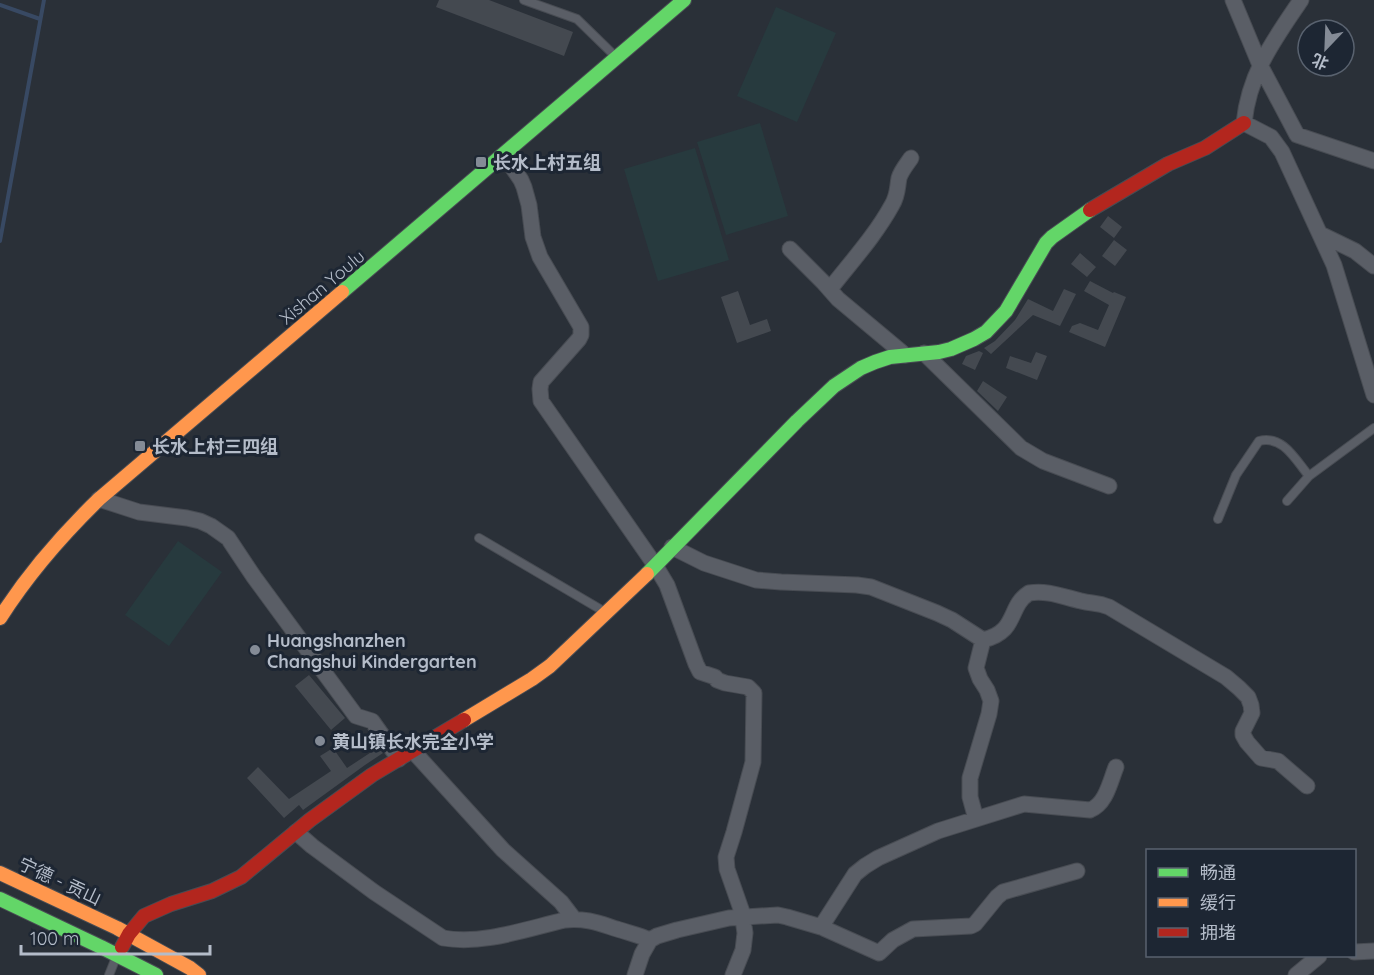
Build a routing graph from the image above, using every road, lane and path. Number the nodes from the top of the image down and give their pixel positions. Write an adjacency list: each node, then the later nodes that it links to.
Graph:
1 (524, 0): 5 (lane)
2 (684, 0): 5 (main road, Xishan Youlu)
3 (1233, 0): 6 (street)
4 (1301, 0): 6 (street)
5 (617, 58): 8 (main road, Xishan Youlu)
6 (1260, 65): 7 (street); 10 (street)
7 (1245, 123): 11 (street); 15 (main road)
8 (504, 155): 21 (main road, Xishan Youlu); 26 (street)
9 (911, 158): 14 (street)
10 (1374, 160)
11 (1320, 234): 13 (street); 17 (street)
12 (790, 249): 14 (street)
13 (1374, 266)
14 (830, 289): 16 (street)
15 (924, 353): 16 (main road); 20 (street)
16 (905, 355): 25 (main road)
17 (1374, 395)
18 (1374, 428): 19 (lane)
19 (1309, 476): 22 (lane); 23 (lane)
20 (1109, 486)
21 (99, 500): 28 (main road, Xishan Youlu); 31 (street)
22 (1287, 501)
23 (1218, 519)
24 (479, 538): 27 (lane)
25 (672, 547): 26 (main road); 29 (street)
26 (655, 565): 27 (main road); 39 (street)
27 (606, 612): 30 (main road)
28 (0, 618)
29 (983, 640): 33 (street); 34 (street)
30 (412, 751): 31 (main road); 40 (street)
31 (399, 759): 35 (main road)
32 (1116, 767): 34 (street)
33 (1307, 786)
34 (976, 819): 41 (street)
35 (296, 832): 40 (street); 42 (main road)
36 (1077, 871): 41 (street)
37 (0, 873): 42 (main road, 宁德 - 贡山)
38 (0, 899): 44 (main road)
39 (743, 917): 41 (street); 43 (street); 50 (street)
40 (574, 919): 43 (street)
41 (821, 927)
42 (129, 934): 44 (main road); 48 (main road, 宁德 - 贡山)
43 (650, 940): 49 (street)
44 (118, 955): 46 (lane); 47 (main road)
45 (1318, 957): 51 (street)
46 (109, 975)
47 (156, 975)
48 (199, 975)
49 (635, 975)
50 (733, 975)
51 (1296, 975)

